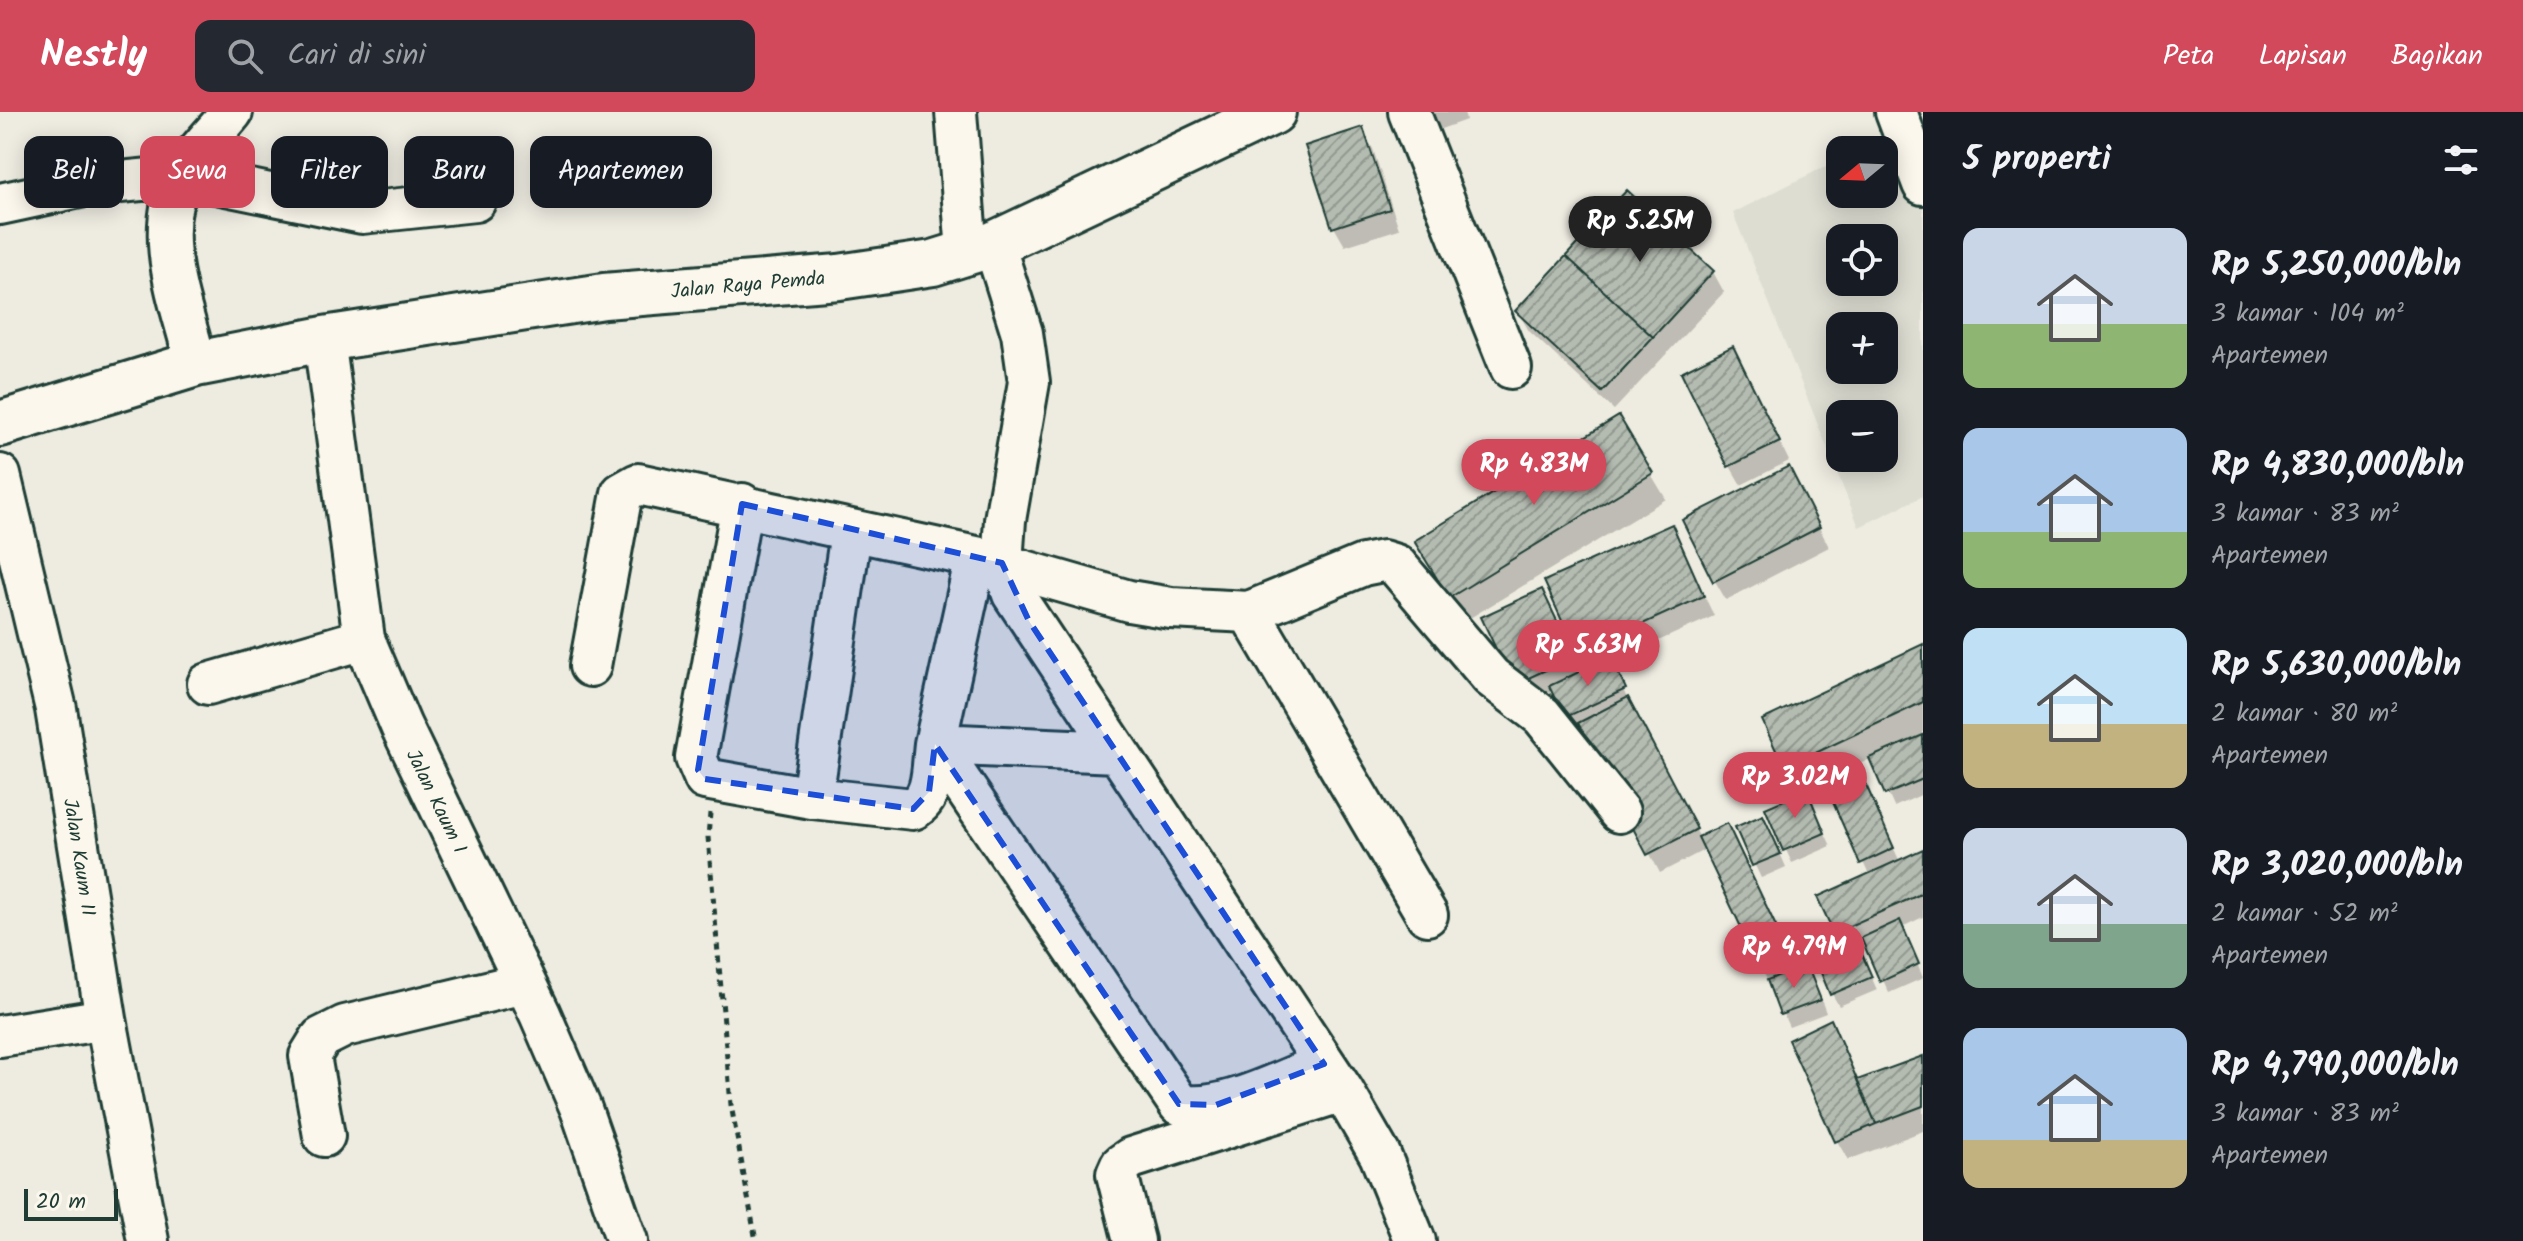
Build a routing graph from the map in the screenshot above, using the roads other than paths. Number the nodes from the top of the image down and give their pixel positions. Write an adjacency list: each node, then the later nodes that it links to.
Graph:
1 (232, 112): 6 (street)
2 (956, 112): 13 (street)
3 (1273, 112): 13 (main road, Jalan Raya Pemda)
4 (1409, 112): 16 (street)
5 (1896, 112): 8 (street)
6 (213, 136)
7 (140, 180): 10 (street)
8 (1923, 184)
9 (255, 191): 12 (street)
10 (0, 204)
11 (172, 208): 15 (street)
12 (409, 208)
13 (981, 248): 14 (main road, Jalan Raya Pemda); 21 (street)
14 (324, 339): 15 (main road, Jalan Raya Pemda); 23 (street, Jalan Kaum I)
15 (196, 364): 17 (main road, Jalan Raya Pemda)
16 (1511, 368)
17 (0, 424)
18 (0, 475): 32 (street, Jalan Kaum II)
19 (742, 504): 20 (street); 24 (street); 28 (street)
20 (851, 532): 21 (street); 28 (street)
21 (989, 560): 22 (street); 26 (street); 27 (street)
22 (1249, 612): 29 (street); 30 (street)
23 (364, 639): 25 (street); 31 (street, Jalan Kaum I)
24 (590, 666)
25 (208, 684)
26 (935, 744): 27 (street); 28 (street); 34 (street)
27 (1117, 752): 34 (street)
28 (812, 798)
29 (1619, 812)
30 (1427, 915)
31 (524, 983): 35 (street); 38 (street, Jalan Kaum I)
32 (106, 1019): 33 (street); 37 (street, Jalan Kaum II)
33 (0, 1036)
34 (1333, 1077): 36 (street); 39 (street)
35 (324, 1136)
36 (1123, 1237)
37 (148, 1241)
38 (627, 1241)
39 (1415, 1241)

